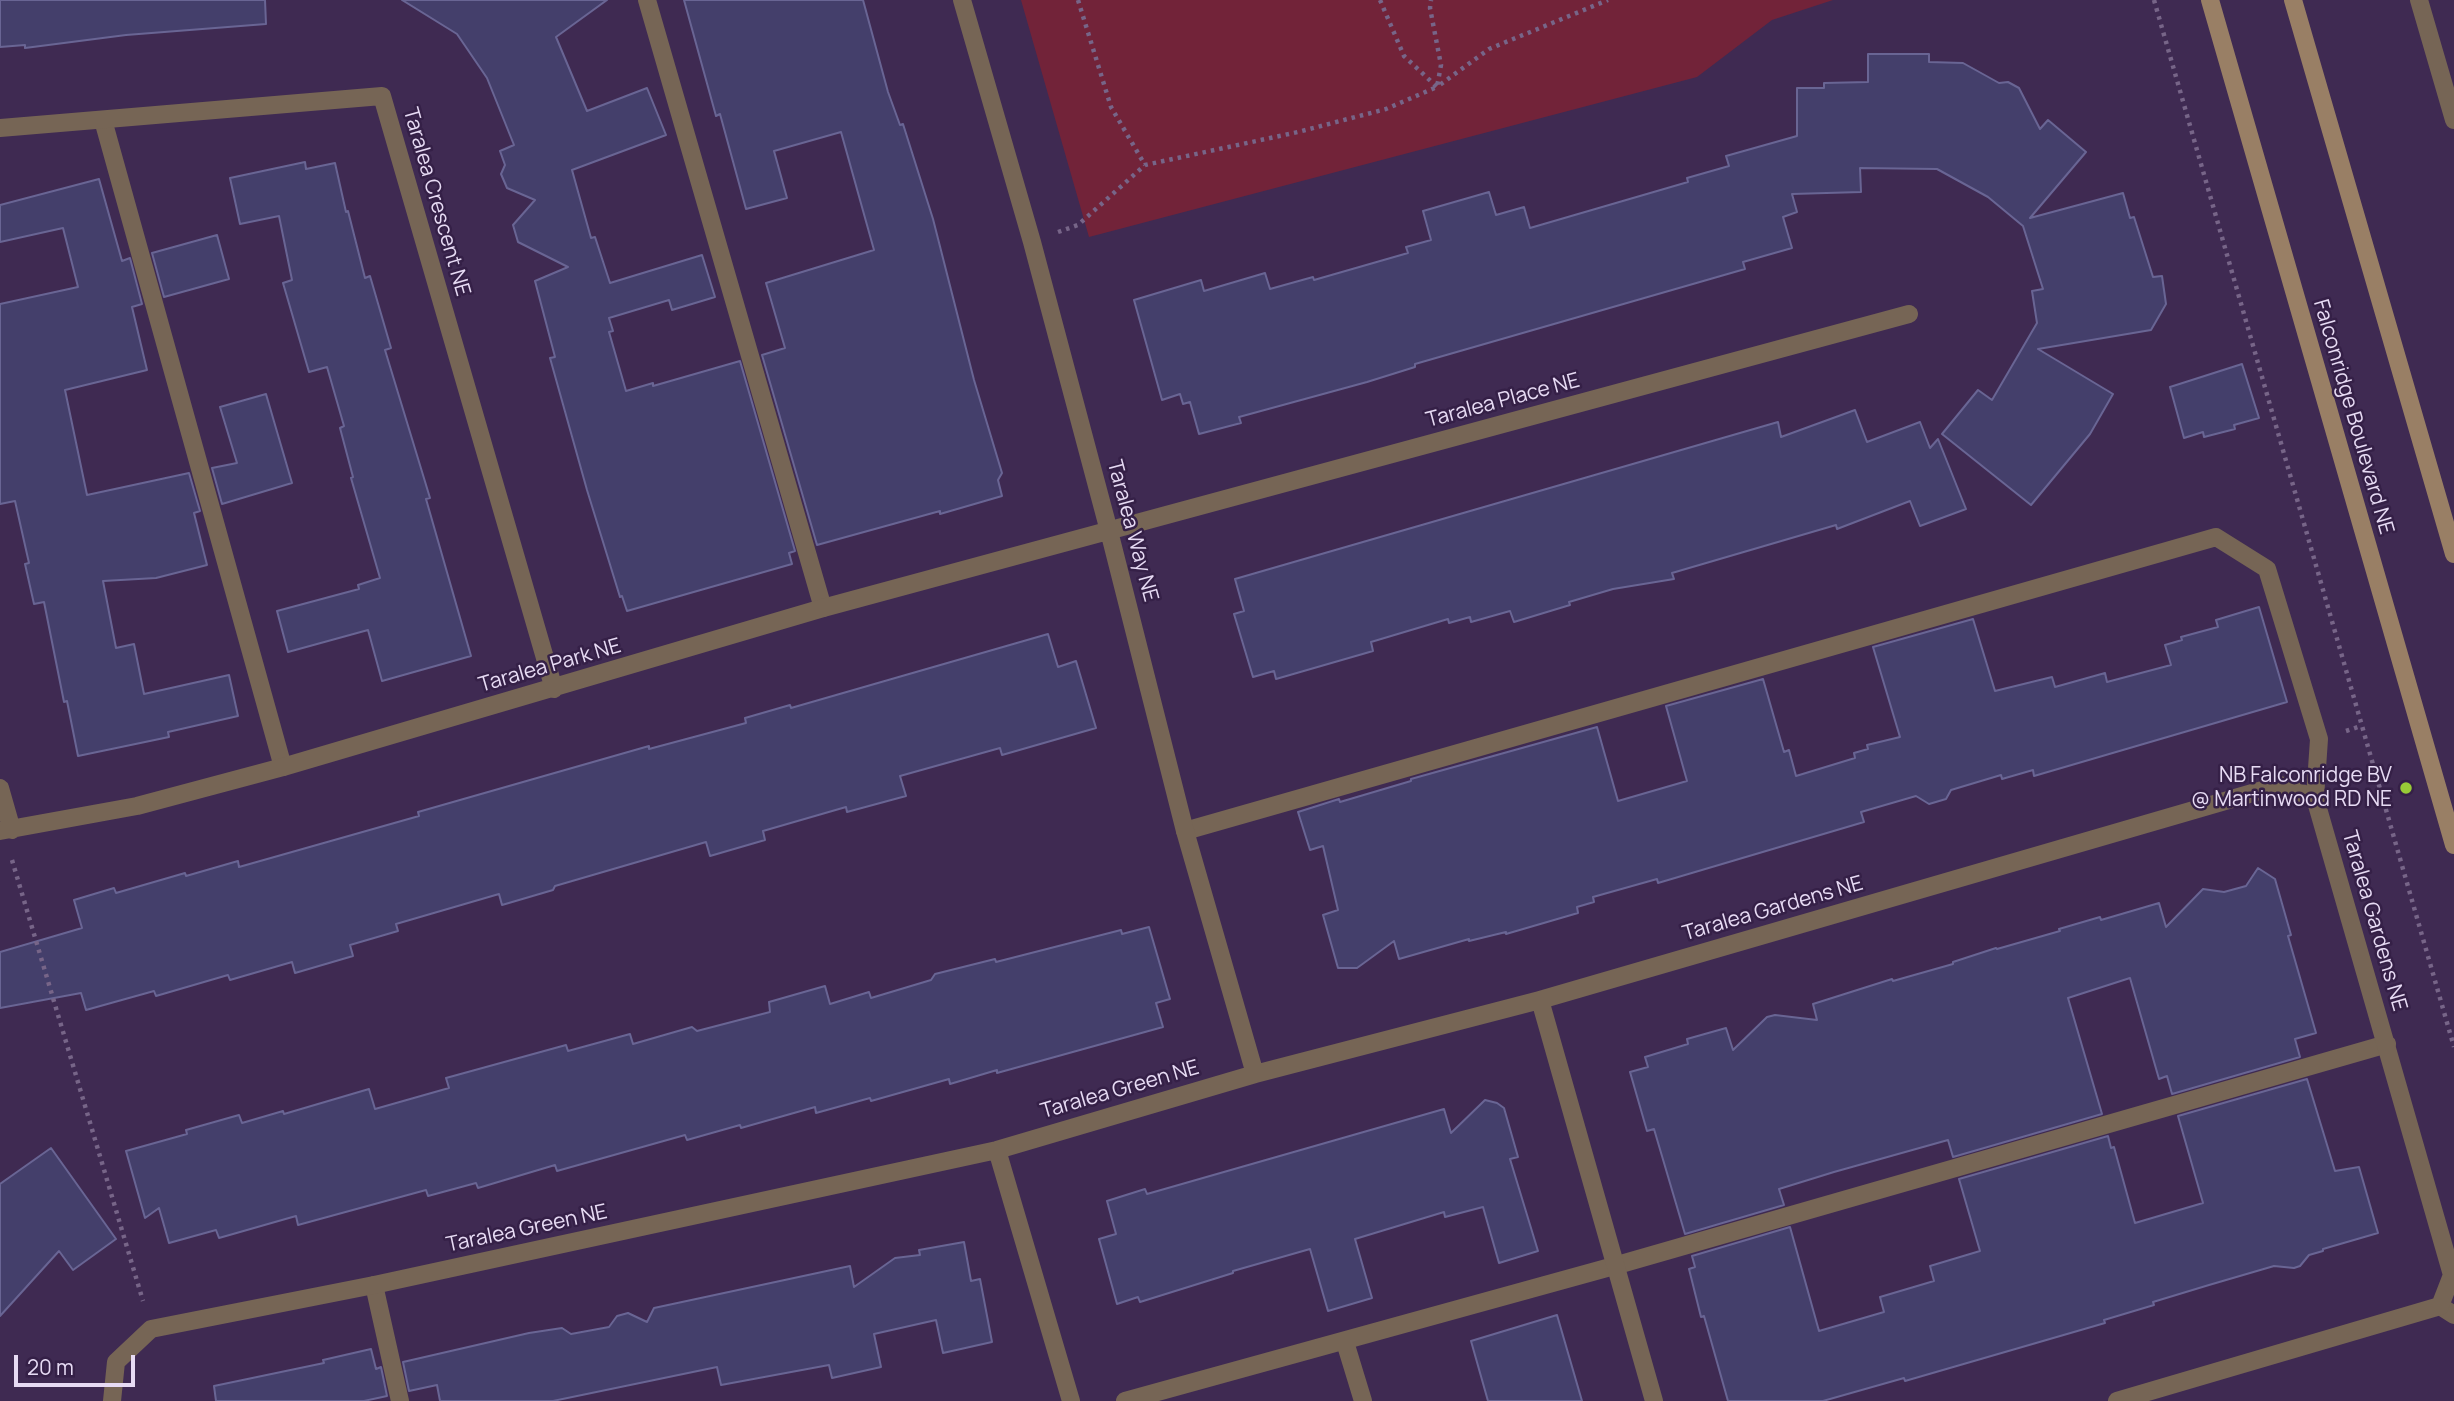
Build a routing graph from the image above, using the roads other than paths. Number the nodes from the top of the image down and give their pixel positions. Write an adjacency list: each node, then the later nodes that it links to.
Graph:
1 (647, 0): 13 (street)
2 (962, 0): 11 (street, Taralea Way NE)
3 (2210, 0): 20 (main road, Falconridge Boulevard NE)
4 (2293, 0): 12 (main road)
5 (2419, 0): 6 (street)
6 (2446, 66): 8 (street)
7 (103, 120): 9 (street, Taralea Crescent NE); 14 (street, Taralea Crescent NE); 15 (street)
8 (2454, 120)
9 (0, 128)
10 (1909, 314): 11 (street, Taralea Place NE)
11 (1109, 531): 13 (street, Taralea Park NE); 19 (street, Taralea Way NE)
12 (2454, 554)
13 (823, 608): 14 (street, Taralea Park NE)
14 (554, 689): 15 (street, Taralea Park NE)
15 (282, 767): 18 (street, Taralea Park NE)
16 (0, 789): 18 (street)
17 (2315, 798): 19 (street); 21 (street, Taralea Gardens NE); 22 (street, Taralea Gardens NE)
18 (6, 831)
19 (1185, 831): 23 (street, Taralea Way NE)
20 (2454, 845)
21 (1540, 1000): 23 (street, Taralea Gardens NE); 25 (street)
22 (2387, 1044): 25 (street); 27 (street, Taralea Gardens NE)
23 (1255, 1074): 24 (street, Taralea Green NE)
24 (997, 1150): 26 (street, Taralea Green NE); 31 (street)
25 (1615, 1266): 28 (street); 34 (street)
26 (374, 1285): 29 (street, Taralea Green NE); 30 (street)
27 (2447, 1311): 35 (street, Taralea Gardens NE)
28 (1345, 1342): 32 (street); 33 (street)
29 (112, 1401)
30 (400, 1401)
31 (1071, 1401)
32 (1125, 1401)
33 (1363, 1401)
34 (1654, 1401)
35 (2117, 1401)

